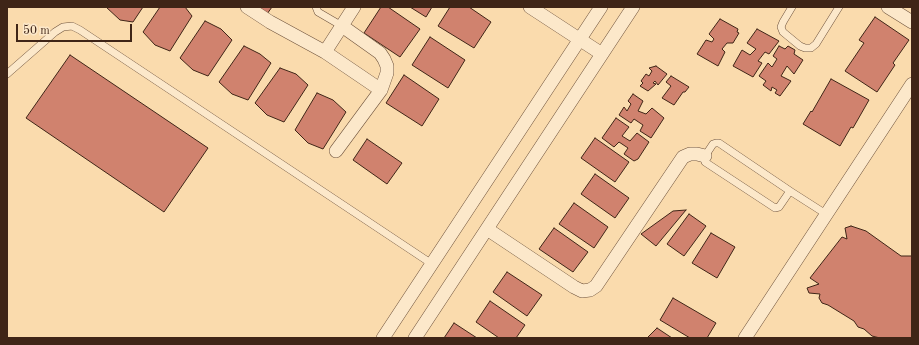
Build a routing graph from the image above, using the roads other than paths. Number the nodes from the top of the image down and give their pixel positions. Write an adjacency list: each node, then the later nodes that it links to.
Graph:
1 (247, 7): 13 (street)
2 (316, 7): 11 (lane)
3 (354, 7): 11 (street)
4 (530, 7): 12 (street)
5 (601, 7): 12 (street)
6 (633, 7): 14 (street)
7 (792, 7): 8 (lane)
8 (838, 7)
9 (888, 7): 10 (street)
10 (912, 22)
11 (342, 26): 13 (street); 17 (street)
12 (580, 39): 14 (street); 23 (street)
13 (325, 52): 17 (street)
14 (602, 54): 22 (street)
15 (7, 74): 23 (lane)
16 (912, 84): 21 (street)
17 (382, 90): 18 (street)
18 (336, 151)
19 (705, 156): 20 (lane); 20 (lane); 22 (street)
20 (790, 190): 21 (lane)
21 (826, 214): 26 (street)
22 (487, 229): 25 (street)
23 (432, 264): 24 (street)
24 (383, 338)
25 (416, 338)
26 (745, 338)

